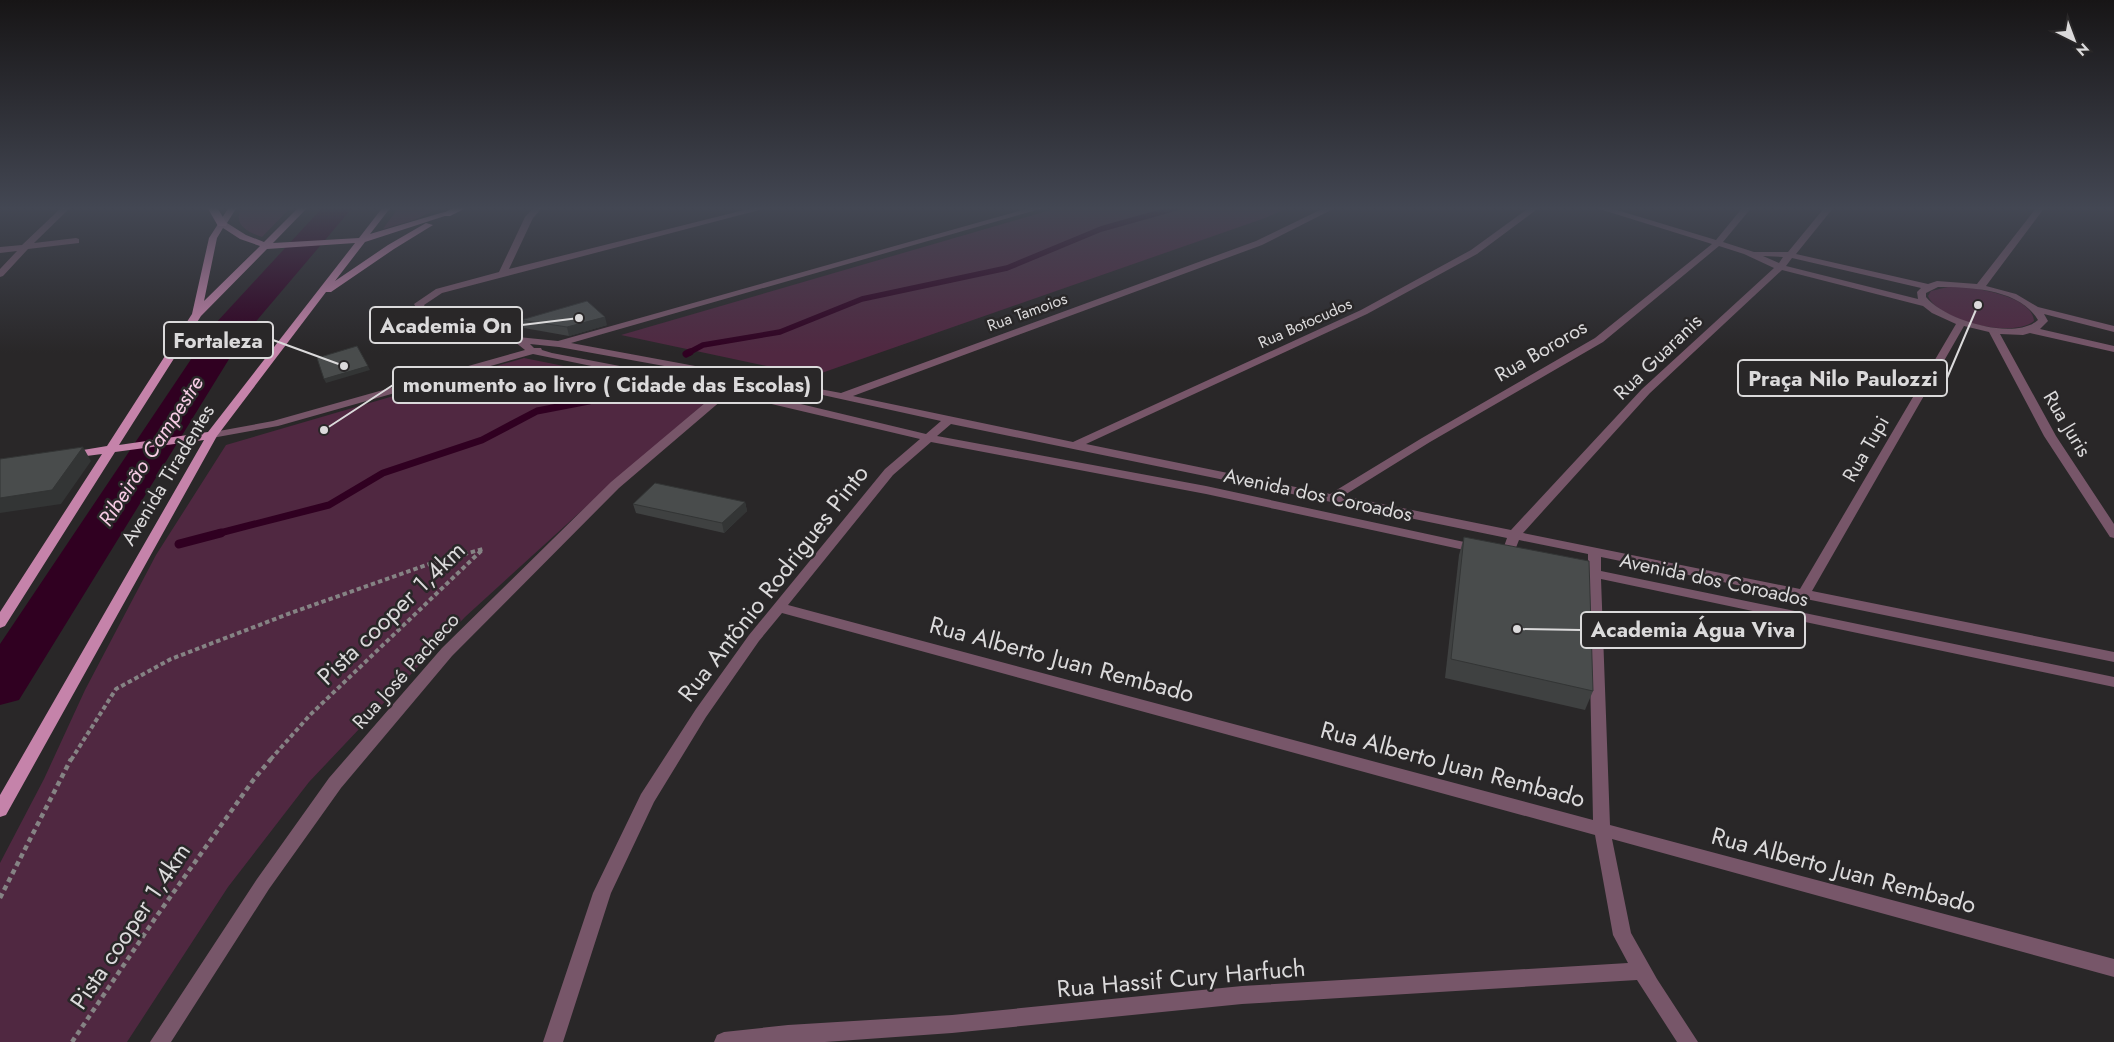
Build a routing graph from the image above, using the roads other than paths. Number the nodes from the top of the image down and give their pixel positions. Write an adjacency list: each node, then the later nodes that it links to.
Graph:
1 (1789, 255): 16 (street, Rua Guaranis)
2 (17, 256): 18 (street)
3 (208, 256): 24 (main road)
4 (257, 256): 24 (main road)
5 (347, 256): 21 (main road, Avenida Tiradentes)
6 (379, 256): 21 (main road)
7 (511, 256): 17 (street)
8 (570, 256): 17 (street)
9 (871, 256): 30 (street)
10 (1225, 256): 35 (street, Rua Tamoios)
11 (1467, 256): 39 (street, Rua Botocudos)
12 (1703, 256): 42 (street, Rua Bororos)
13 (1755, 256): 16 (street)
14 (1792, 256): 19 (street)
15 (2004, 256): 20 (street)
16 (1780, 267): 22 (street); 44 (street, Rua Guaranis)
17 (503, 272): 29 (street, Avenida dos Coroados)
18 (0, 274)
19 (1928, 287): 20 (street); 22 (street)
20 (1980, 287): 23 (street)
21 (320, 296): 37 (main road, Avenida Tiradentes)
22 (1926, 304): 25 (street)
23 (2035, 309): 26 (street); 28 (street)
24 (197, 314): 40 (main road)
25 (1961, 322): 27 (street); 48 (street, Rua Tupi)
26 (2114, 329)
27 (1994, 330): 28 (street); 43 (street, Rua Juris)
28 (2032, 330): 31 (street)
29 (518, 340): 30 (street, Avenida dos Coroados); 32 (street, Avenida dos Coroados)
30 (559, 344): 32 (street); 33 (street, Avenida dos Coroados)
31 (2114, 349)
32 (532, 352): 34 (street, Avenida dos Coroados); 37 (street)
33 (741, 378): 34 (street, Rua José Pacheco); 35 (street, Avenida dos Coroados)
34 (726, 390): 38 (street, Avenida dos Coroados); 57 (street, Rua José Pacheco)
35 (842, 396): 36 (street, Avenida dos Coroados)
36 (949, 420): 38 (street, Rua Antônio Rodrigues Pinto); 39 (street, Avenida dos Coroados)
37 (208, 435): 40 (main road); 53 (main road, Avenida Tiradentes)
38 (930, 438): 44 (street, Avenida dos Coroados); 49 (street, Rua Antônio Rodrigues Pinto)
39 (1075, 445): 42 (street, Avenida dos Coroados)
40 (118, 448): 41 (main road); 50 (main road)
41 (56, 457)
42 (1332, 498): 44 (street, Avenida dos Coroados)
43 (2114, 534)
44 (1514, 535): 45 (street, Avenida dos Coroados)
45 (1594, 551): 47 (street); 48 (street, Avenida dos Coroados)
46 (1561, 567): 47 (street, Avenida dos Coroados)
47 (1594, 574): 52 (street, Avenida dos Coroados); 54 (street)
48 (1804, 594): 51 (street, Avenida dos Coroados)
49 (779, 607): 54 (street, Rua Alberto Juan Rembado); 58 (street, Rua Antônio Rodrigues Pinto)
50 (0, 623)
51 (2114, 657)
52 (2114, 682)
53 (0, 810)
54 (1602, 829): 55 (street, Rua Alberto Juan Rembado); 56 (street)
55 (2114, 968)
56 (1642, 971): 59 (street, Rua Hassif Cury Harfuch); 60 (street)
57 (160, 1042)
58 (553, 1042)
59 (724, 1042)
60 (1688, 1042)

